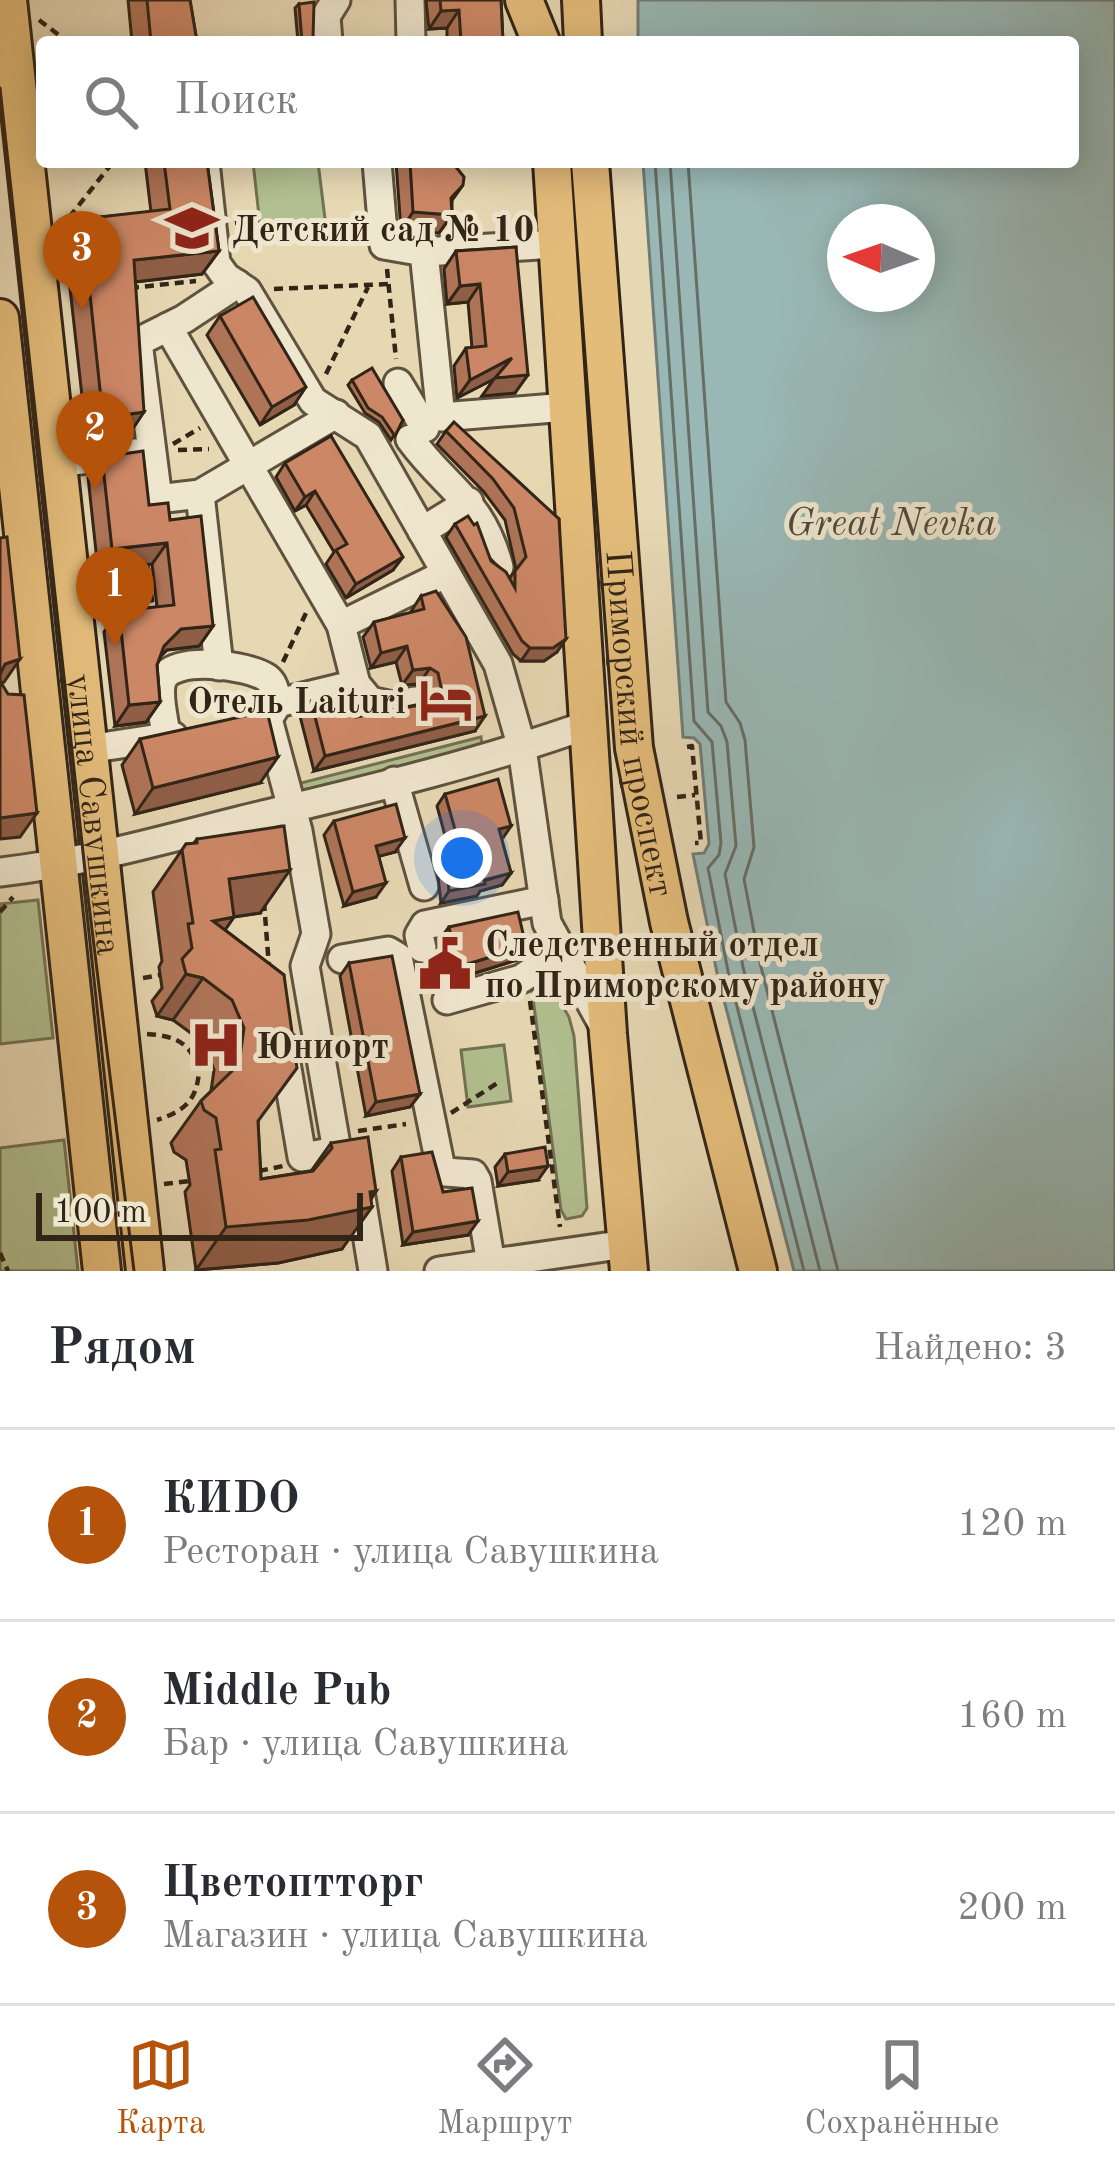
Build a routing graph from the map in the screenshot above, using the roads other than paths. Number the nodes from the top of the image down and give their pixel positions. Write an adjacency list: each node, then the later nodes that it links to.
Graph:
1 (336, 0): 7 (street)
2 (410, 0): 8 (street)
3 (524, 0): 9 (main road)
4 (544, 0): 10 (main road)
5 (581, 0): 11 (main road)
6 (18, 6): 12 (main road, улица Савушкина)
7 (328, 36)
8 (411, 36)
9 (540, 36)
10 (543, 36)
11 (583, 36)
12 (30, 96): 13 (main road, улица Савушкина)
13 (33, 154): 30 (main road, улица Савушкина)
14 (206, 168): 20 (street, Приморский проспект)
15 (378, 168): 19 (street)
16 (552, 168): 18 (main road, Приморский проспект)
17 (590, 168): 69 (main road, Приморский проспект)
18 (556, 244): 19 (street); 25 (main road, Приморский проспект)
19 (424, 252): 26 (street)
20 (236, 284): 22 (street); 24 (street, Приморский проспект)
21 (0, 318): 50 (main road, улица Савушкина)
22 (168, 327): 27 (street); 28 (street)
23 (398, 382): 26 (street)
24 (324, 407): 28 (street); 29 (street, Приморский проспект)
25 (567, 407): 26 (street); 41 (main road, Приморский проспект)
26 (426, 428): 29 (street); 32 (street)
27 (152, 451): 30 (street); 31 (street)
28 (243, 457): 31 (street); 36 (street)
29 (383, 459): 33 (street, Приморский проспект)
30 (57, 463): 45 (main road, улица Савушкина)
31 (200, 494): 37 (street)
32 (469, 502): 33 (street); 35 (street)
33 (422, 531): 34 (street, Приморский проспект)
34 (444, 566): 36 (street); 44 (street, Приморский проспект)
35 (499, 567)
36 (341, 625): 38 (street)
37 (219, 666): 40 (street); 43 (street)
38 (356, 684): 39 (street); 40 (street)
39 (415, 701)
40 (265, 706): 47 (street)
41 (587, 725): 44 (street); 61 (main road, Приморский проспект)
42 (203, 728): 43 (street)
43 (166, 737): 45 (street)
44 (522, 748): 46 (street); 53 (street, Приморский проспект)
45 (88, 749): 49 (main road, улица Савушкина)
46 (402, 779): 47 (street); 48 (street); 52 (street)
47 (290, 808): 49 (street); 57 (street)
48 (420, 811)
49 (99, 855): 50 (street); 66 (main road, улица Савушкина)
50 (58, 863): 51 (street); 65 (main road, улица Савушкина)
51 (6, 885)
52 (424, 886)
53 (544, 900): 54 (street); 55 (street, Приморский проспект)
54 (422, 948)
55 (562, 950): 59 (street); 61 (street, Приморский проспект)
56 (342, 959): 64 (street)
57 (305, 966): 58 (street); 62 (street)
58 (273, 981)
59 (447, 1000)
60 (280, 1025): 62 (street)
61 (608, 1034): 63 (main road, Приморский проспект)
62 (336, 1143): 67 (street)
63 (628, 1258): 64 (street)
64 (490, 1264): 68 (street)
65 (102, 1271)
66 (145, 1271)
67 (374, 1271)
68 (439, 1271)
69 (758, 1271)

